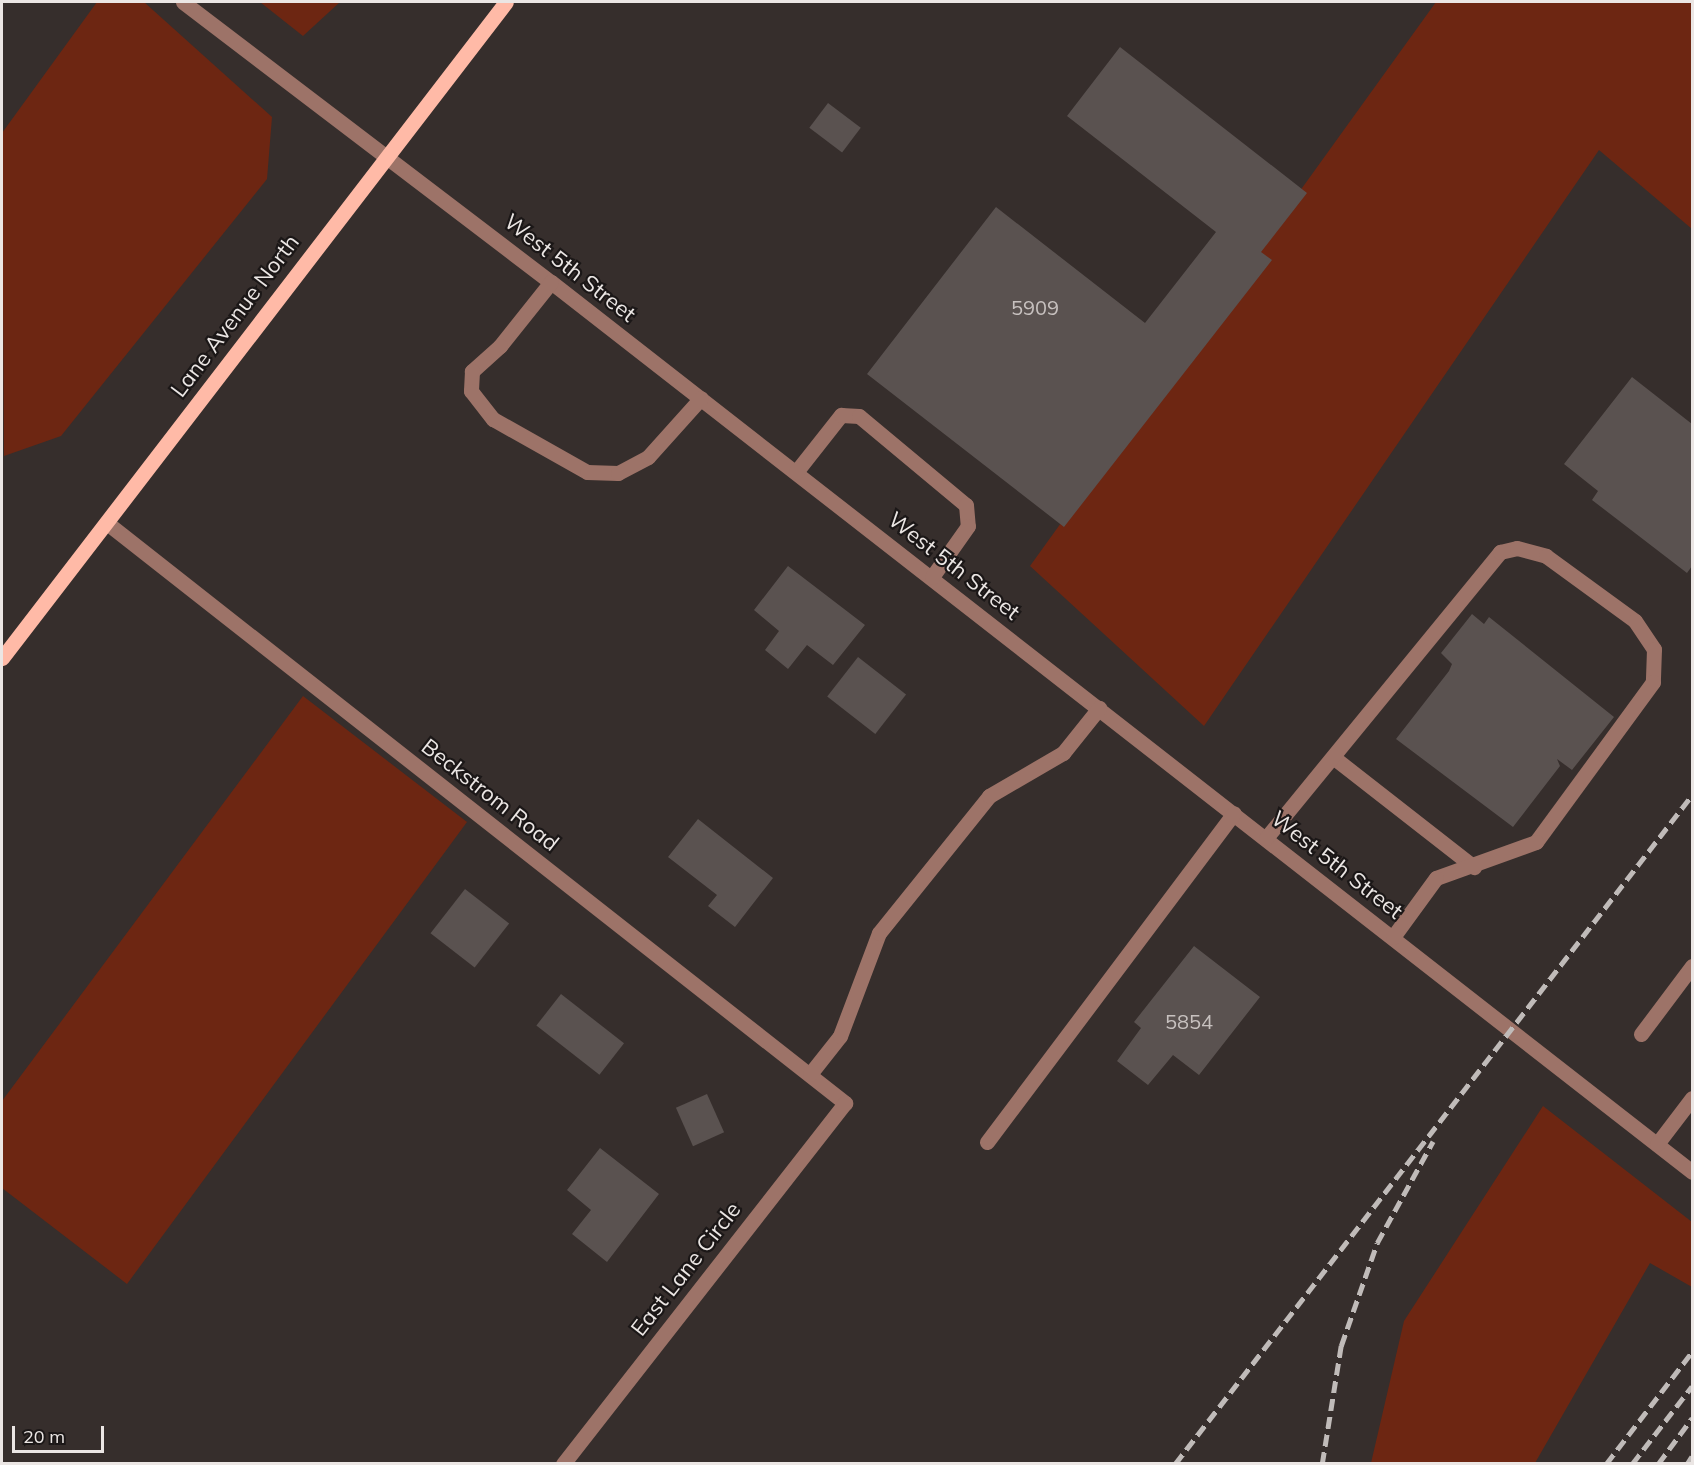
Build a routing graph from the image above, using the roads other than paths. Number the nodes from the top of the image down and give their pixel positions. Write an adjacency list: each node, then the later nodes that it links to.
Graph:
1 (183, 2): 3 (street, West 5th Street)
2 (506, 2): 3 (main road, Lane Avenue North)
3 (386, 157): 4 (street, West 5th Street); 7 (main road, Lane Avenue North)
4 (551, 282): 5 (street, West 5th Street); 5 (street)
5 (701, 398): 6 (street, West 5th Street)
6 (796, 472): 8 (street, West 5th Street); 8 (street)
7 (107, 523): 9 (main road, Lane Avenue North); 18 (street, Beckstrom Road)
8 (932, 577): 10 (street, West 5th Street)
9 (2, 658)
10 (1099, 708): 12 (street, West 5th Street); 18 (street)
11 (1333, 757): 13 (street); 14 (street); 14 (street)
12 (1234, 813): 13 (street, West 5th Street); 21 (street)
13 (1266, 838): 15 (street, West 5th Street)
14 (1474, 867): 15 (street)
15 (1393, 937): 22 (street, West 5th Street)
16 (1692, 966): 17 (street)
17 (1641, 1034)
18 (810, 1074): 20 (street, Beckstrom Road)
19 (1692, 1098): 22 (street)
20 (845, 1103): 24 (street, East Lane Circle)
21 (987, 1142)
22 (1656, 1144): 23 (street, West 5th Street)
23 (1692, 1172)
24 (563, 1464)

